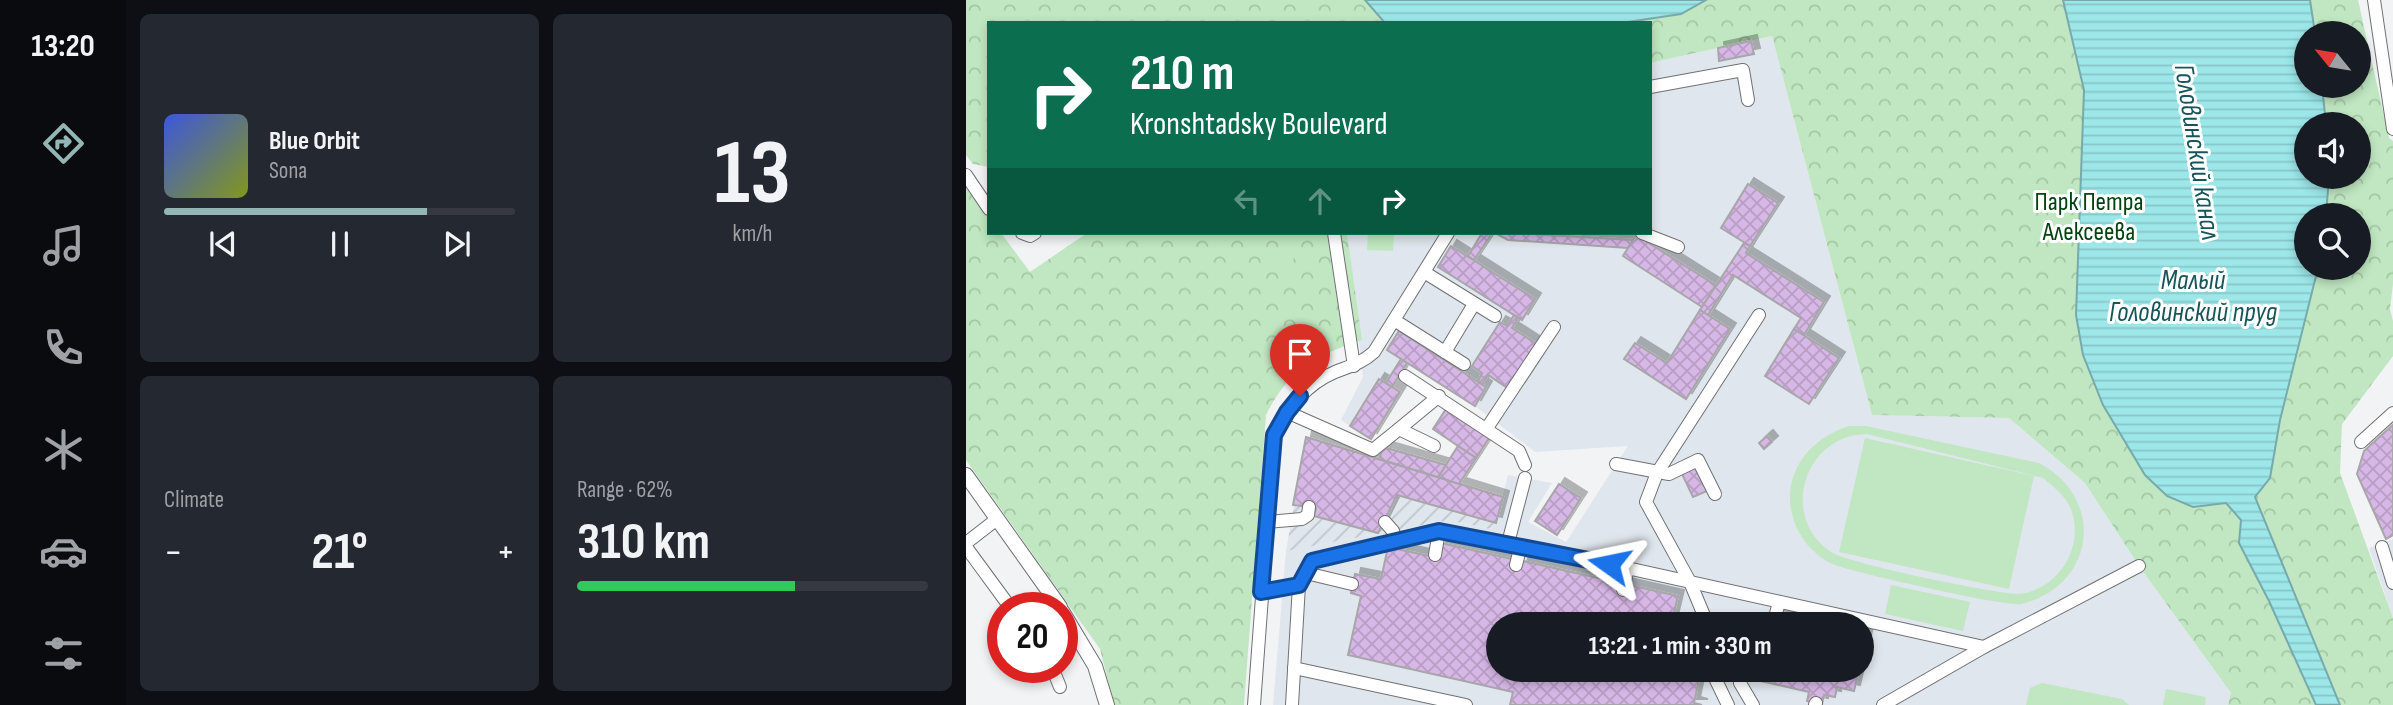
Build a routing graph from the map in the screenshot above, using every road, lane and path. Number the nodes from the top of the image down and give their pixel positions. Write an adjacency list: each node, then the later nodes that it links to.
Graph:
1 (2374, 0): 4 (lane)
2 (1652, 87): 3 (lane)
3 (1748, 100)
4 (2393, 129)
5 (966, 176): 6 (lane)
6 (987, 206)
7 (1334, 235): 18 (lane)
8 (1447, 235): 11 (lane)
9 (1647, 235): 10 (lane)
10 (1678, 247)
11 (1424, 272): 12 (lane); 15 (lane)
12 (1474, 304): 14 (lane); 17 (lane)
13 (1759, 315): 29 (lane)
14 (1495, 316)
15 (1394, 320): 17 (lane); 18 (lane)
16 (1554, 327): 24 (lane)
17 (1445, 352): 19 (lane)
18 (1359, 364): 22 (lane)
19 (1464, 364)
20 (1405, 376): 21 (lane)
21 (1438, 396): 24 (lane); 25 (lane)
22 (1287, 412): 25 (lane); 34 (lane)
23 (2393, 413): 26 (lane)
24 (1487, 428): 38 (lane)
25 (1399, 429): 27 (lane)
26 (2361, 442)
27 (1434, 446)
28 (1616, 464): 29 (lane)
29 (1657, 473): 31 (lane); 46 (lane)
30 (966, 475): 33 (main road)
31 (1715, 494)
32 (1309, 514): 34 (lane)
33 (997, 519): 39 (lane); 52 (main road)
34 (1268, 522): 53 (lane)
35 (1385, 522): 37 (lane)
36 (1439, 531): 37 (lane); 38 (lane); 41 (lane)
37 (1396, 542): 45 (lane)
38 (1514, 544): 42 (lane); 44 (lane)
39 (966, 545): 51 (lane)
40 (2382, 547): 47 (lane)
41 (1434, 555)
42 (1516, 565)
43 (2139, 566): 58 (lane)
44 (1628, 568): 46 (lane); 50 (lane)
45 (1306, 573): 48 (lane); 49 (lane)
46 (1690, 582): 54 (lane); 55 (lane)
47 (2393, 583)
48 (1352, 584)
49 (1299, 585): 53 (lane); 59 (lane)
50 (1623, 590)
51 (999, 592)
52 (1049, 592)
53 (1261, 592): 65 (lane)
54 (1779, 602): 56 (lane); 58 (lane)
55 (1703, 612)
56 (1776, 612)
57 (1078, 638): 64 (main road)
58 (1984, 647): 70 (lane)
59 (1294, 668): 66 (lane); 67 (lane)
60 (1717, 682): 68 (lane)
61 (1058, 683): 63 (lane)
62 (1741, 683): 69 (lane)
63 (1060, 687)
64 (1107, 705)
65 (1254, 705)
66 (1292, 705)
67 (1466, 705)
68 (1728, 705)
69 (1753, 705)
70 (1883, 705)

